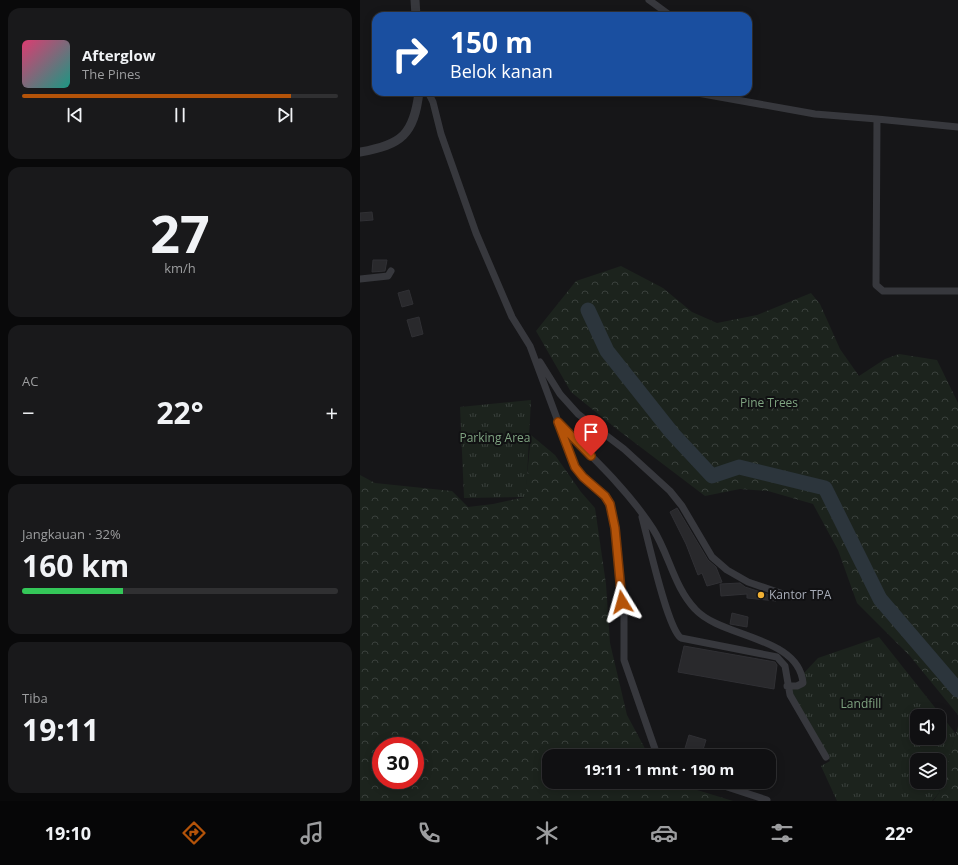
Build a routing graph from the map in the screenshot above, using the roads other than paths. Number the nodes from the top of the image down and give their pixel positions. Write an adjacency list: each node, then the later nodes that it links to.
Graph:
1 (415, 0): 3 (street)
2 (649, 0): 4 (street)
3 (416, 12)
4 (666, 12)
5 (418, 96): 10 (street)
6 (430, 96): 14 (street)
7 (714, 96): 8 (street)
8 (877, 119): 9 (street); 13 (street)
9 (958, 127)
10 (360, 152)
11 (391, 271): 12 (street)
12 (360, 279)
13 (958, 291)
14 (530, 346): 15 (street); 17 (street)
15 (558, 422): 16 (street); 19 (street)
16 (640, 512): 18 (street); 18 (street)
17 (792, 597)
18 (787, 686): 20 (street)
19 (656, 749)
20 (826, 757)
21 (733, 789): 22 (street)
22 (767, 800)

